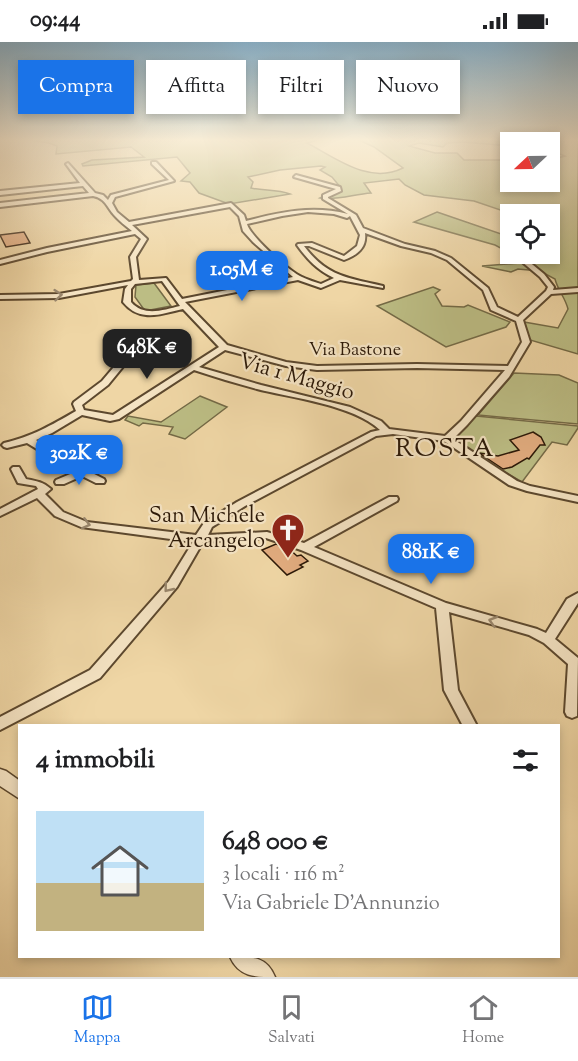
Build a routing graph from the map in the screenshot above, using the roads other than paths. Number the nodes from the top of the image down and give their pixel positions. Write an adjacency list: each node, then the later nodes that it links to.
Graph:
1 (166, 183): 6 (street)
2 (319, 183): 9 (street)
3 (84, 184): 4 (street); 5 (street)
4 (0, 193)
5 (93, 194): 6 (street); 7 (street)
6 (109, 203): 12 (street)
7 (0, 205)
8 (297, 212): 9 (street); 10 (street); 11 (street)
9 (354, 216): 13 (street)
10 (243, 223): 12 (street); 17 (street)
11 (288, 223)
12 (128, 224): 14 (street)
13 (361, 229): 18 (street); 25 (street)
14 (137, 232): 15 (street); 19 (street)
15 (0, 262)
16 (526, 264): 22 (street)
17 (298, 278): 18 (street); 24 (street)
18 (339, 278): 20 (street)
19 (133, 282): 23 (street, one-way to 19); 24 (street); 24 (street)
20 (381, 287)
21 (578, 290): 22 (street)
22 (549, 292): 25 (street)
23 (0, 297)
24 (182, 304): 26 (street)
25 (519, 320): 29 (street)
26 (224, 347): 28 (street); 29 (street, Via Bastone)
27 (122, 363): 30 (street)
28 (192, 367): 30 (street); 31 (street, Via 1 Maggio)
29 (509, 369): 32 (street)
30 (79, 412): 33 (street)
31 (386, 431): 32 (street); 43 (street)
32 (447, 439): 41 (street)
33 (29, 440): 34 (street); 36 (street)
34 (7, 445)
35 (16, 470): 39 (street)
36 (82, 472): 37 (street); 38 (street)
37 (100, 481)
38 (60, 482)
39 (43, 490): 42 (street); 43 (street, one-way to 43)
40 (393, 499): 44 (street)
41 (578, 499)
42 (0, 513)
43 (199, 539): 44 (street); 50 (street, one-way to 50)
44 (305, 547): 46 (street)
45 (578, 597): 47 (street)
46 (442, 606): 47 (street, one-way to 46); 51 (street)
47 (548, 640): 48 (street)
48 (577, 664): 49 (street)
49 (572, 712)
50 (0, 724)
51 (469, 724)
52 (0, 776): 53 (street)
53 (18, 790)
54 (241, 958): 55 (street)
55 (265, 977)

